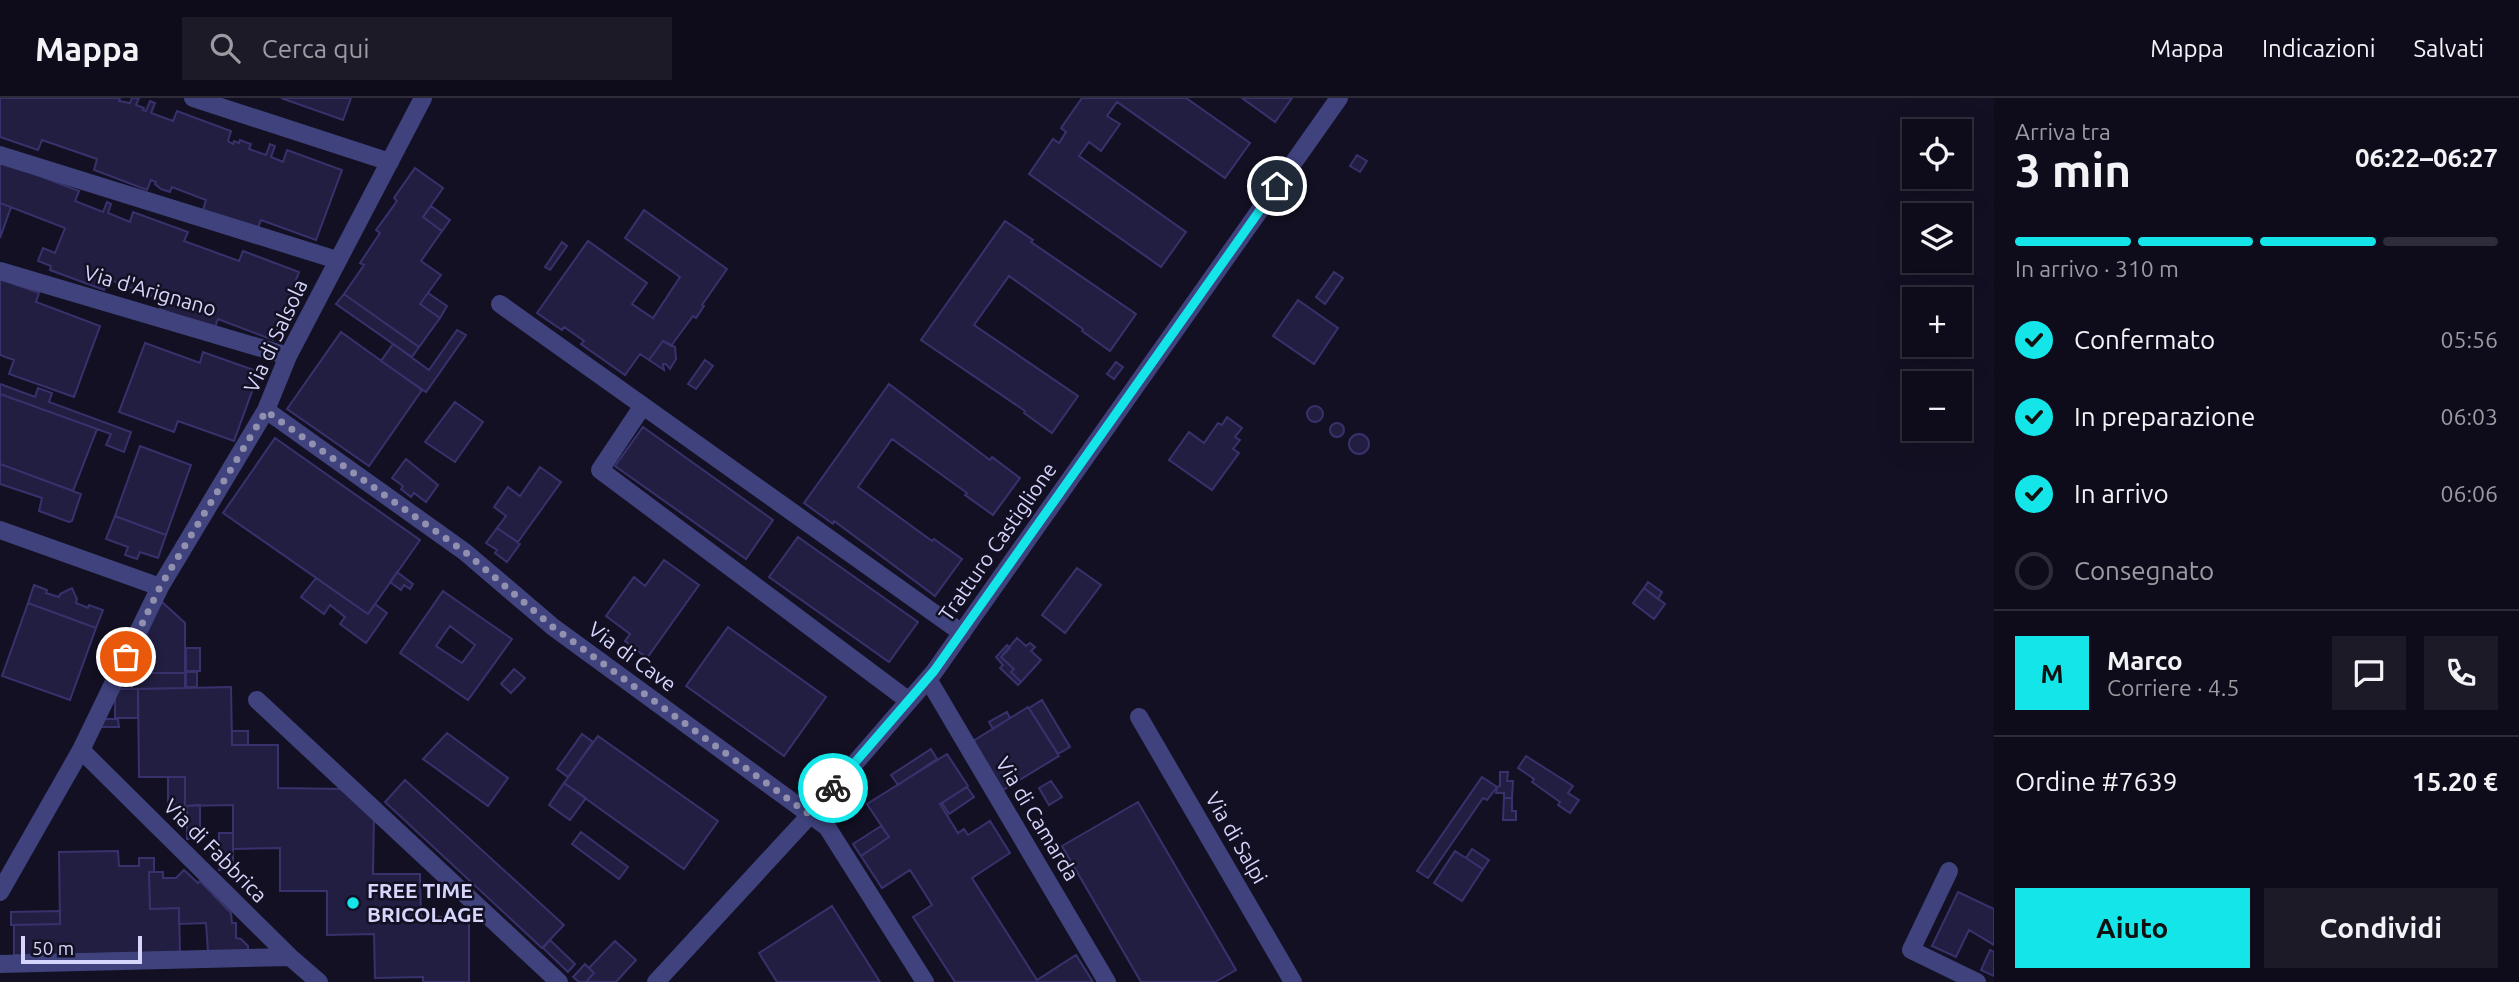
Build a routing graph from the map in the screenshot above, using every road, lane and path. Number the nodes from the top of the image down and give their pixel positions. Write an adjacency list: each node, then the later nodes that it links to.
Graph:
1 (194, 98): 5 (street)
2 (423, 98): 5 (street, Via di Salsola)
3 (1339, 98): 14 (street, Tratturo Castiglione)
4 (0, 155): 6 (street)
5 (390, 162): 6 (street, Via di Salsola)
6 (337, 260): 9 (street, Via di Salsola)
7 (0, 271): 9 (street, Via d'Arignano)
8 (500, 304): 10 (street)
9 (288, 356): 11 (street, Via di Salsola)
10 (642, 407): 14 (street); 17 (street)
11 (266, 411): 13 (street, Via di Salsola); 20 (street, Via di Cave)
12 (0, 530): 13 (street)
13 (160, 587): 19 (street, Via di Salsola)
14 (962, 633): 15 (street, Tratturo Castiglione)
15 (928, 679): 17 (street, Tratturo Castiglione); 29 (street, Via di Camarda)
16 (257, 699): 26 (street)
17 (909, 701): 20 (street, Tratturo Castiglione)
18 (1139, 717): 30 (street, Via di Salpi)
19 (81, 750): 22 (street, Via di Salsola); 23 (street, Via di Fabbrica)
20 (810, 815): 27 (street, Tratturo Castiglione); 28 (street, Via di Cave)
21 (1950, 871): 31 (street)
22 (0, 892)
23 (290, 957): 24 (street); 25 (street, Via di Fabbrica)
24 (0, 964)
25 (319, 982)
26 (559, 982)
27 (656, 982)
28 (925, 982)
29 (1107, 982)
30 (1293, 982)
31 (1978, 982)

